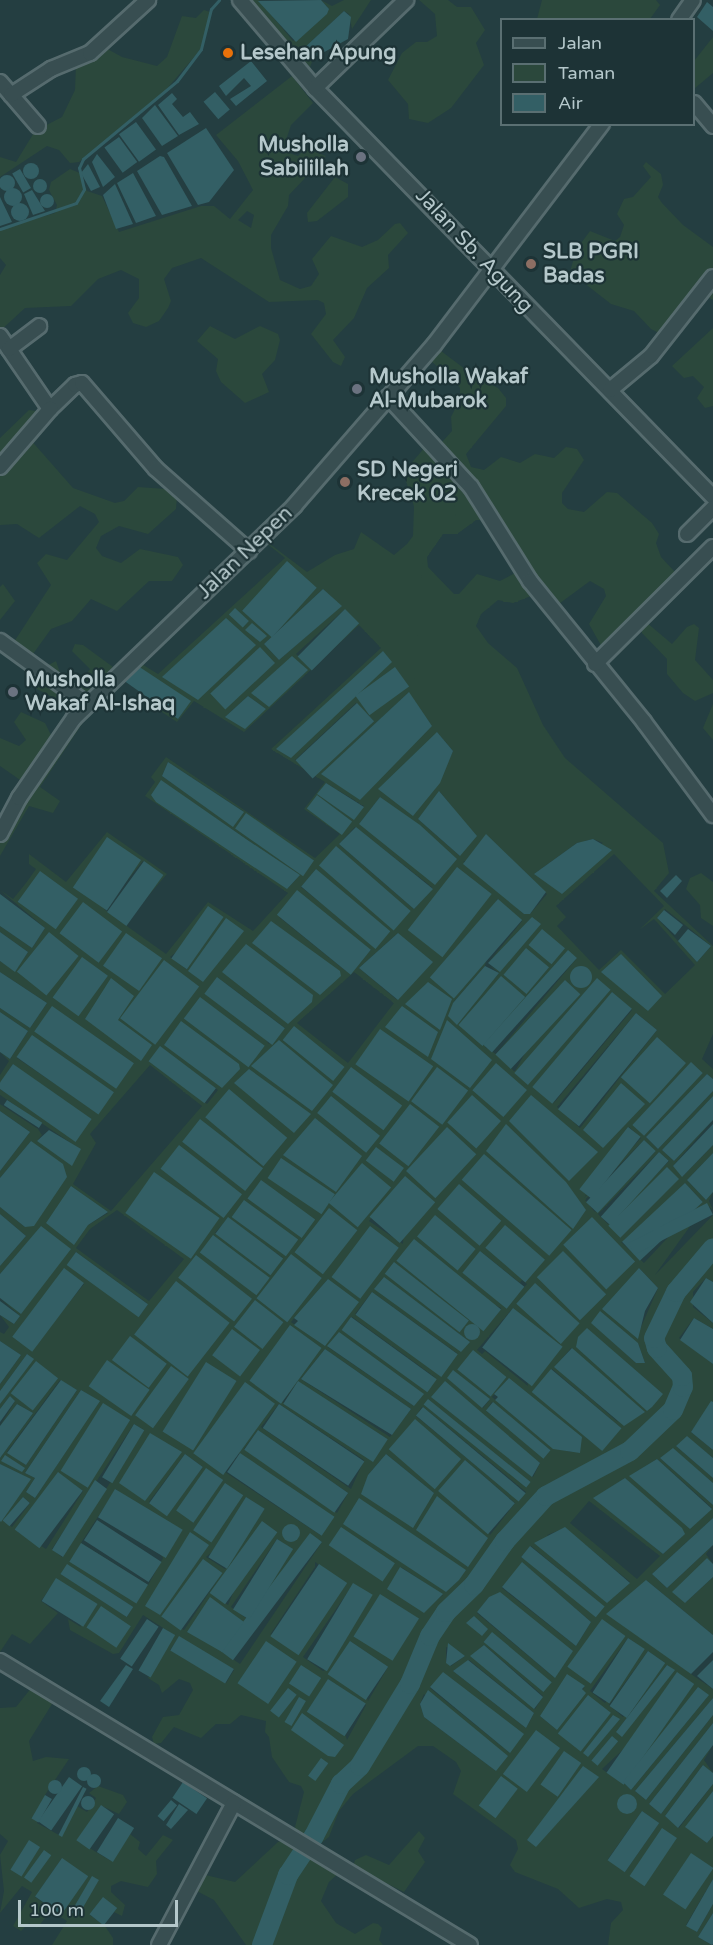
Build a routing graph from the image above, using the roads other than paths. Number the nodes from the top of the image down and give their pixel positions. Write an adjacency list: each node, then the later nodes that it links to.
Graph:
1 (148, 0): 8 (street)
2 (240, 0): 7 (street, Jalan Sb. Agung)
3 (406, 0): 7 (street)
4 (693, 0): 5 (street)
5 (680, 18)
6 (0, 82): 8 (street)
7 (315, 88): 13 (street, Jalan Sb. Agung)
8 (11, 95): 10 (street)
9 (695, 105): 12 (street)
10 (38, 126)
11 (600, 126): 13 (street, Jalan Nepen)
12 (713, 126)
13 (492, 269): 18 (street, Jalan Sb. Agung); 19 (street, Jalan Nepen)
14 (713, 277): 18 (street)
15 (39, 326): 17 (street)
16 (0, 336): 17 (street)
17 (9, 349): 20 (street)
18 (610, 390): 22 (street, Jalan Sb. Agung)
19 (388, 397): 26 (street, Jalan Nepen); 28 (street)
20 (50, 409): 21 (street); 26 (street)
21 (0, 467)
22 (713, 497)
23 (713, 508): 24 (street)
24 (687, 534)
25 (713, 547): 28 (street)
26 (249, 551): 29 (street, Jalan Nepen)
27 (0, 641): 29 (street)
28 (595, 664): 30 (street)
29 (87, 704): 31 (street, Jalan Nepen)
30 (713, 815)
31 (0, 834)
32 (0, 1661): 33 (street)
33 (234, 1803): 34 (street); 35 (street)
34 (159, 1945)
35 (470, 1945)

